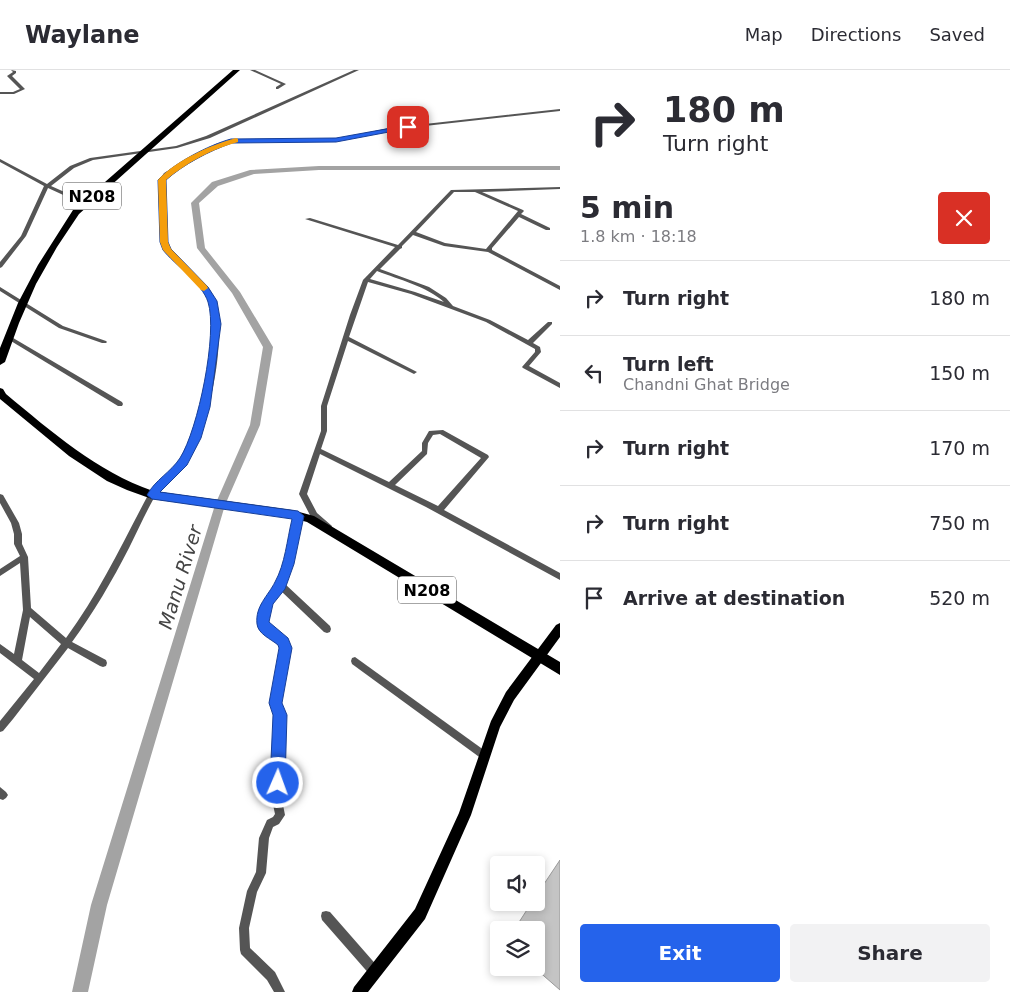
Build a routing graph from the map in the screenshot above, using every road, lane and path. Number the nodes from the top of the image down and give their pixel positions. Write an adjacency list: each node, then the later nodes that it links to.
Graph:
1 (13, 70): 6 (street)
2 (237, 70): 8 (highway, N208)
3 (252, 70): 5 (street)
4 (357, 70): 8 (street)
5 (276, 88)
6 (0, 93)
7 (560, 110): 39 (street)
8 (141, 153): 10 (street); 13 (highway, N208)
9 (0, 160): 10 (street)
10 (47, 186): 13 (street); 20 (street)
11 (560, 188): 12 (street)
12 (477, 191): 14 (street); 17 (street)
13 (85, 203): 25 (highway, N208)
14 (519, 215): 16 (street); 19 (street)
15 (308, 218): 18 (street)
16 (548, 229)
17 (413, 233): 18 (street); 19 (street)
18 (400, 247): 21 (street)
19 (489, 251): 23 (street)
20 (0, 266)
21 (376, 269): 22 (street); 26 (street)
22 (366, 280): 26 (street); 29 (street)
23 (560, 288)
24 (0, 289): 25 (street)
25 (24, 303): 28 (highway, N208); 30 (street)
26 (450, 306): 31 (street)
27 (550, 323): 31 (street)
28 (8, 337): 32 (highway, N208); 36 (street)
29 (346, 338): 33 (street); 37 (street)
30 (104, 342)
31 (529, 343): 34 (street)
32 (0, 362)
33 (414, 372)
34 (560, 386)
35 (0, 390): 39 (highway, N208)
36 (120, 404)
37 (317, 450): 38 (street); 43 (street)
38 (390, 486): 41 (street); 41 (street)
39 (157, 496): 42 (highway, N208); 51 (street)
40 (0, 497): 44 (street)
41 (439, 510): 46 (street)
42 (295, 514): 43 (highway, N208); 47 (street)
43 (347, 541): 53 (highway, N208)
44 (24, 557): 45 (street); 48 (street)
45 (0, 573)
46 (560, 577)
47 (280, 585): 50 (street); 63 (street)
48 (27, 610): 51 (street); 54 (street)
49 (560, 628): 53 (main road)
50 (327, 629)
51 (66, 642): 56 (street); 58 (street)
52 (0, 648): 54 (street)
53 (538, 657): 57 (highway, N208); 60 (main road)
54 (17, 661): 58 (street)
55 (355, 661): 60 (street)
56 (103, 663)
57 (560, 670)
58 (39, 678): 59 (street)
59 (0, 728)
60 (485, 756): 62 (main road)
61 (326, 916): 62 (street)
62 (375, 972): 64 (main road)
63 (280, 992)
64 (359, 992)

